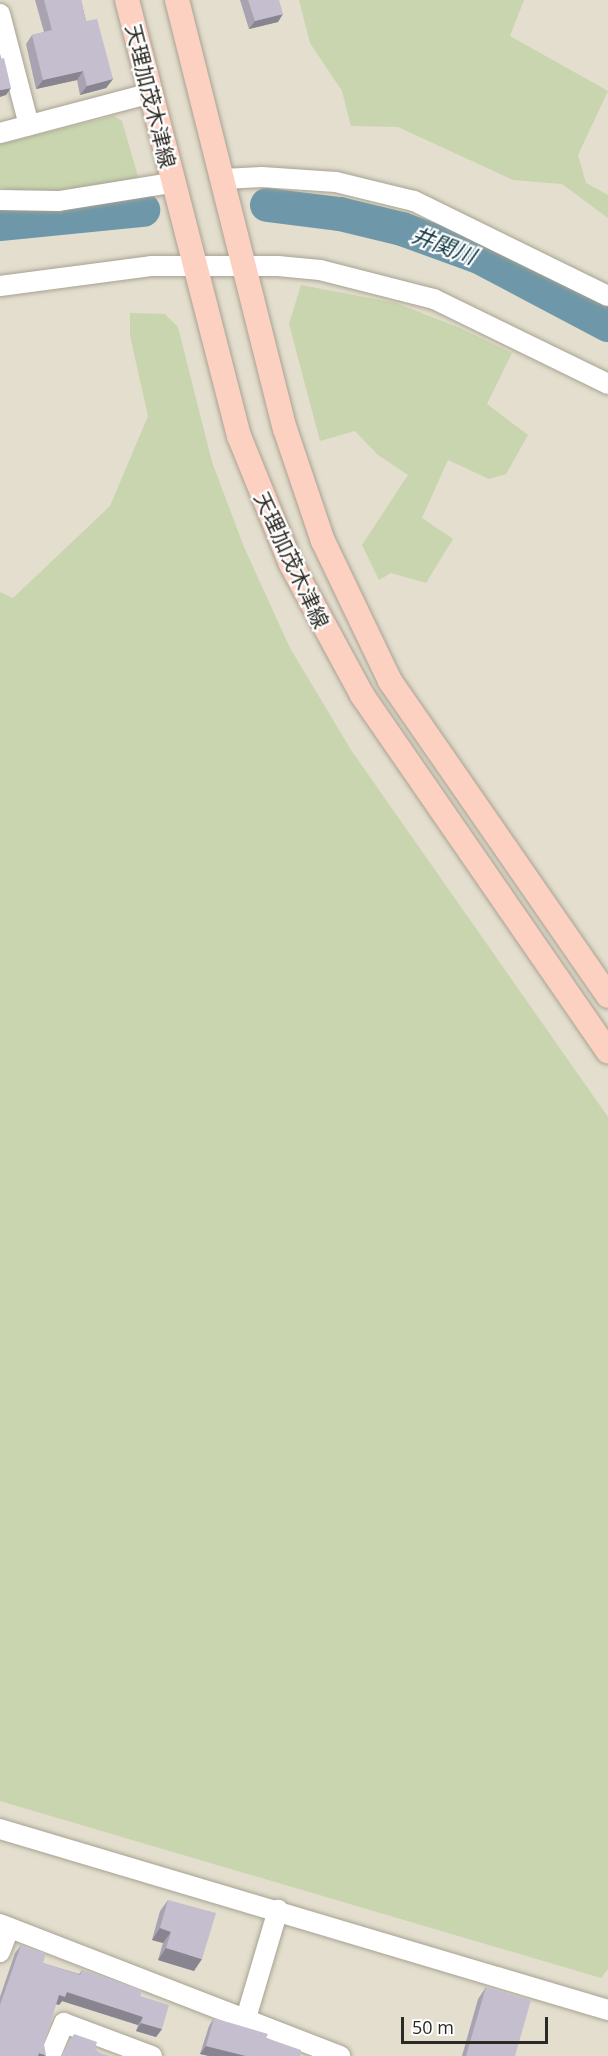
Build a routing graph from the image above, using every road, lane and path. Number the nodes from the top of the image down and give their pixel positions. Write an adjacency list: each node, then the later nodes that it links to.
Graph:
1 (127, 0): 4 (main road, 天理加茂木津線)
2 (177, 0): 7 (main road, 天理加茂木津線)
3 (0, 14): 5 (street)
4 (151, 93): 5 (street); 8 (main road, 天理加茂木津線)
5 (29, 125): 6 (street)
6 (0, 133)
7 (223, 179): 11 (main road, 天理加茂木津線); 13 (street)
8 (172, 183): 9 (street); 10 (main road, 天理加茂木津線)
9 (0, 200)
10 (195, 266): 11 (street); 12 (street); 16 (main road, 天理加茂木津線)
11 (245, 266): 14 (street); 15 (main road, 天理加茂木津線)
12 (0, 286)
13 (608, 297)
14 (608, 384)
15 (608, 996)
16 (608, 1051)
17 (0, 1829): 18 (street)
18 (278, 1910): 21 (street); 22 (street)
19 (5, 1926): 20 (street); 22 (street)
20 (0, 1952)
21 (608, 2010)
22 (246, 2018): 25 (street)
23 (50, 2056): 24 (street)
24 (152, 2056)
25 (340, 2056)

